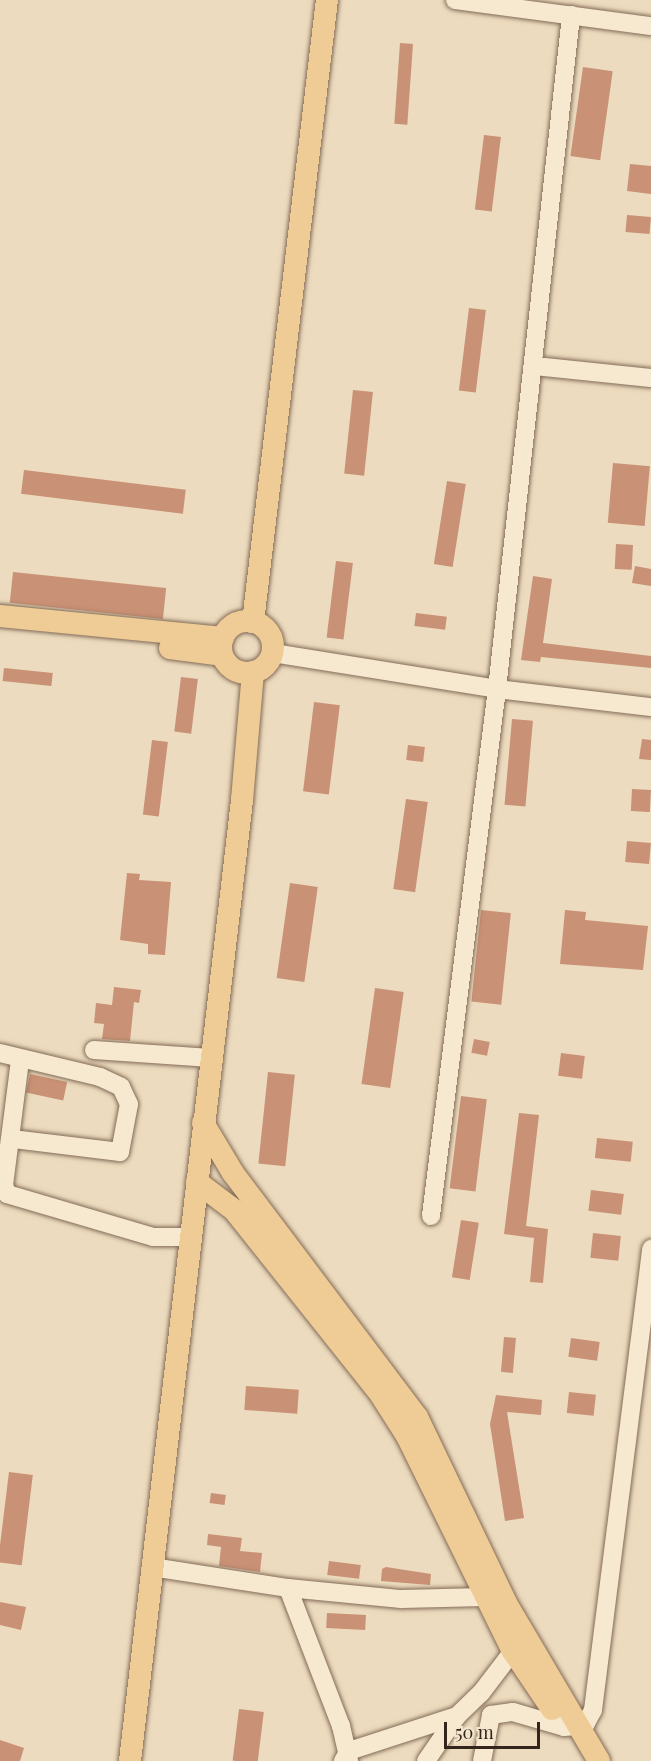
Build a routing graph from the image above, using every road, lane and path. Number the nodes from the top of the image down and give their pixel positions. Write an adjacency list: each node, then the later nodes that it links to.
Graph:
1 (327, 0): 8 (main road)
2 (455, 0): 3 (street)
3 (571, 15): 4 (street); 5 (street)
4 (651, 26)
5 (534, 366): 6 (street); 13 (street)
6 (651, 378)
7 (0, 616): 10 (main road)
8 (253, 622): 10 (main road); 11 (main road)
9 (0, 631): 10 (main road)
10 (222, 646): 12 (main road)
11 (273, 653): 12 (main road); 13 (street)
12 (253, 672): 17 (main road)
13 (497, 689): 14 (street); 23 (street)
14 (651, 706)
15 (94, 1050): 17 (street)
16 (0, 1053): 18 (street)
17 (211, 1058): 19 (main road)
18 (20, 1060): 20 (street); 20 (street)
19 (203, 1123): 21 (main road); 33 (main road)
20 (12, 1139): 22 (street)
21 (197, 1182): 24 (main road); 28 (main road)
22 (3, 1200): 24 (street)
23 (431, 1216)
24 (191, 1237): 26 (main road)
25 (651, 1249): 33 (street)
26 (152, 1567): 27 (street); 35 (main road)
27 (288, 1588): 28 (street); 34 (street)
28 (484, 1597): 29 (main road)
29 (513, 1651): 30 (street); 33 (main road)
30 (481, 1693): 31 (street); 32 (street)
31 (500, 1714): 33 (street); 37 (street)
32 (457, 1716): 34 (street); 36 (street)
33 (571, 1726): 38 (main road); 39 (main road)
34 (347, 1758)
35 (130, 1761)
36 (426, 1761)
37 (482, 1761)
38 (585, 1761)
39 (599, 1761)

